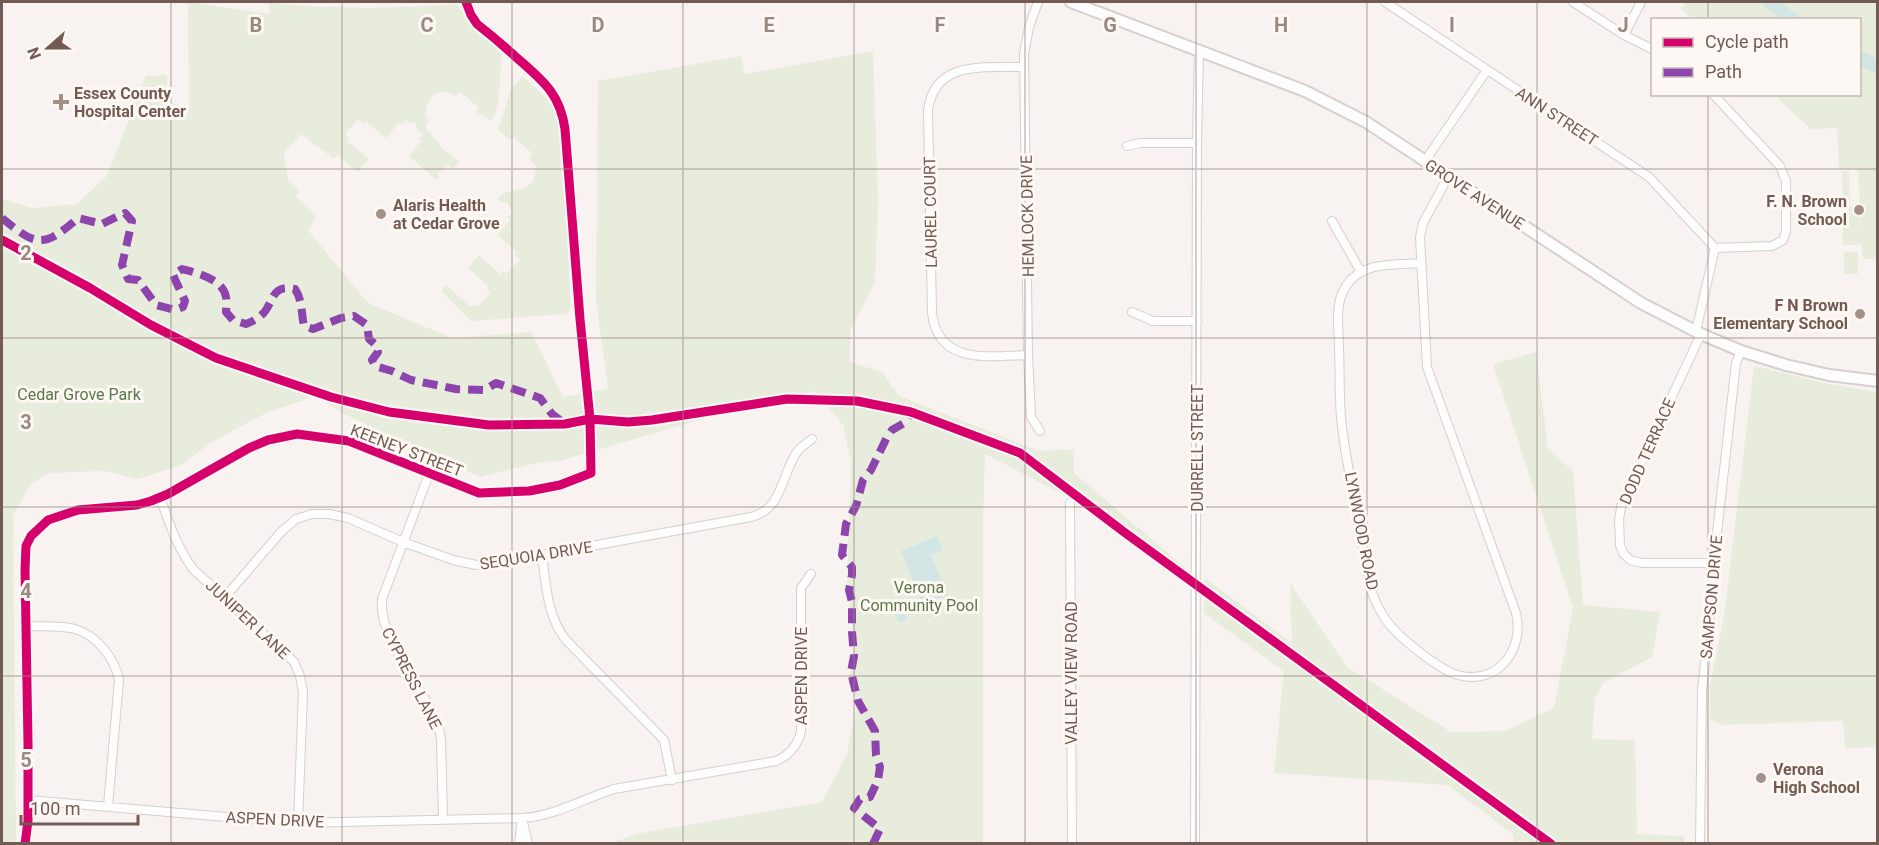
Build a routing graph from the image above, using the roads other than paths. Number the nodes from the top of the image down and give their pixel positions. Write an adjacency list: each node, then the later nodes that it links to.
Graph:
1 (466, 2): 29 (street, KEENEY STREET)
2 (1038, 2): 10 (street, HEMLOCK DRIVE)
3 (1071, 2): 9 (street, GROVE AVENUE)
4 (1384, 2): 11 (street, ANN STREET)
5 (1573, 2): 7 (street)
6 (1641, 2): 7 (street)
7 (1624, 35): 8 (street)
8 (1651, 48)
9 (1199, 52): 13 (street, DURRELL STREET); 15 (street, GROVE AVENUE)
10 (1024, 67): 25 (street, HEMLOCK DRIVE); 25 (street, LAUREL COURT)
11 (1487, 70): 15 (street); 18 (street, ANN STREET)
12 (1715, 96): 18 (street)
13 (1197, 143): 14 (street); 22 (street, DURRELL STREET)
14 (1127, 146)
15 (1425, 161): 16 (street, GROVE AVENUE)
16 (1448, 177): 19 (street, LYNWOOD ROAD); 23 (street, GROVE AVENUE)
17 (1332, 221): 20 (street)
18 (1715, 248): 23 (street, DODD TERRACE)
19 (1421, 263): 20 (street); 20 (street, LYNWOOD ROAD)
20 (1361, 272)
21 (1132, 312): 22 (street)
22 (1197, 321): 48 (street, DURRELL STREET)
23 (1698, 333): 24 (street, GROVE AVENUE); 34 (street, DODD TERRACE)
24 (1741, 351): 26 (street, GROVE AVENUE); 34 (street, SAMPSON DRIVE)
25 (1028, 355): 27 (street, HEMLOCK DRIVE)
26 (1878, 381)
27 (1040, 431)
28 (812, 439): 33 (street, SEQUOIA DRIVE)
29 (429, 474): 30 (street, KEENEY STREET); 32 (street, CYPRESS LANE)
30 (160, 497): 36 (street, JUNIPER LANE); 37 (street, KEENEY STREET)
31 (1070, 503): 47 (street, VALLEY VIEW ROAD)
32 (403, 542): 33 (street, SEQUOIA DRIVE); 36 (street, SEQUOIA DRIVE); 41 (street, CYPRESS LANE)
33 (542, 555): 38 (street)
34 (1713, 563): 49 (street, SAMPSON DRIVE)
35 (811, 573): 38 (street, ASPEN DRIVE)
36 (225, 597): 43 (street, JUNIPER LANE)
37 (27, 626): 39 (street, KEENEY STREET); 40 (street)
38 (672, 780): 42 (street, ASPEN DRIVE)
39 (28, 800): 40 (street, ASPEN DRIVE); 44 (street, KEENEY STREET)
40 (108, 806): 43 (street, ASPEN DRIVE)
41 (443, 818): 42 (street, ASPEN DRIVE); 43 (street, ASPEN DRIVE)
42 (522, 818): 45 (street); 46 (street)
43 (298, 823)
44 (25, 843)
45 (519, 843)
46 (528, 843)
47 (1072, 843)
48 (1195, 843)
49 (1700, 843)

